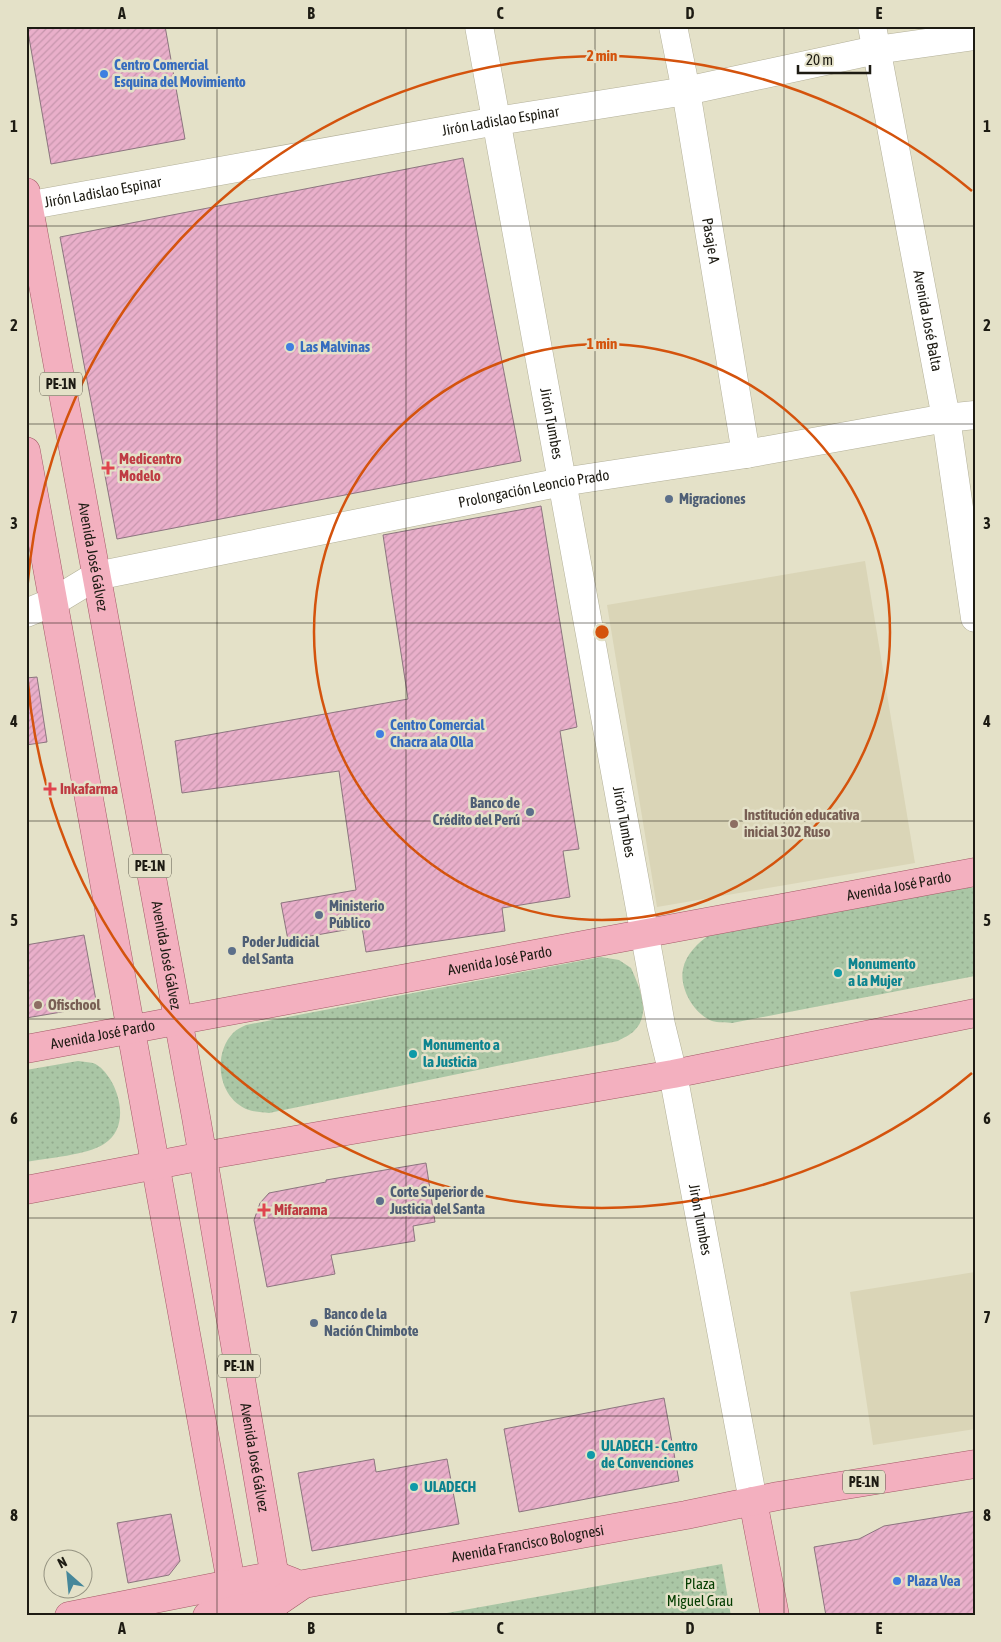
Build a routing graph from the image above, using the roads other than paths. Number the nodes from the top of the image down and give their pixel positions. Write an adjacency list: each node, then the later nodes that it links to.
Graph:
1 (479, 26): 6 (street, Jirón Tumbes)
2 (673, 26): 5 (street, Pasaje A)
3 (975, 36): 4 (street, Jirón Ladislao Espinar)
4 (874, 38): 5 (street, Jirón Ladislao Espinar); 9 (street, Avenida José Balta)
5 (686, 91): 6 (street, Jirón Ladislao Espinar); 11 (street, Pasaje A)
6 (497, 121): 7 (street, Jirón Ladislao Espinar); 12 (street, Jirón Tumbes)
7 (27, 201): 13 (main road, Avenida José Gálvez / PE-1N)
8 (975, 415): 9 (street, Prolongación Leoncio Prado)
9 (946, 418): 11 (street, Prolongación Leoncio Prado); 16 (street, Avenida José Balta)
10 (26, 452): 14 (main road)
11 (746, 454): 12 (street, Prolongación Leoncio Prado)
12 (562, 482): 13 (street, Prolongación Leoncio Prado); 18 (street, Jirón Tumbes)
13 (96, 576): 14 (street); 20 (main road, Avenida José Gálvez / PE-1N)
14 (54, 602): 15 (street); 21 (main road)
15 (26, 613)
16 (975, 618)
17 (975, 872): 18 (main road, Avenida José Pardo)
18 (645, 933): 20 (main road, Avenida José Pardo); 23 (street, Jirón Tumbes)
19 (975, 1013): 23 (main road)
20 (178, 1021): 21 (main road, Avenida José Pardo); 24 (main road, Avenida José Gálvez / PE-1N)
21 (131, 1029): 22 (main road, Avenida José Pardo); 25 (main road)
22 (26, 1049)
23 (673, 1074): 24 (main road); 28 (street, Jirón Tumbes)
24 (203, 1156): 25 (main road); 30 (main road, Avenida José Gálvez / PE-1N)
25 (156, 1166): 26 (main road); 29 (main road)
26 (26, 1190)
27 (975, 1464): 28 (main road, PE-1N)
28 (754, 1501): 30 (main road, Avenida Francisco Bolognesi / PE-1N); 34 (main road, Jirón Tumbes)
29 (231, 1583): 30 (main road, Avenida Francisco Bolognesi); 31 (main road); 32 (main road, Avenida Francisco Bolognesi)
30 (276, 1597): 31 (main road, Avenida Francisco Bolognesi / PE-1N)
31 (238, 1613): 33 (main road, Avenida Francisco Bolognesi / PE-1N)
32 (69, 1616)
33 (206, 1616)
34 (776, 1616)

